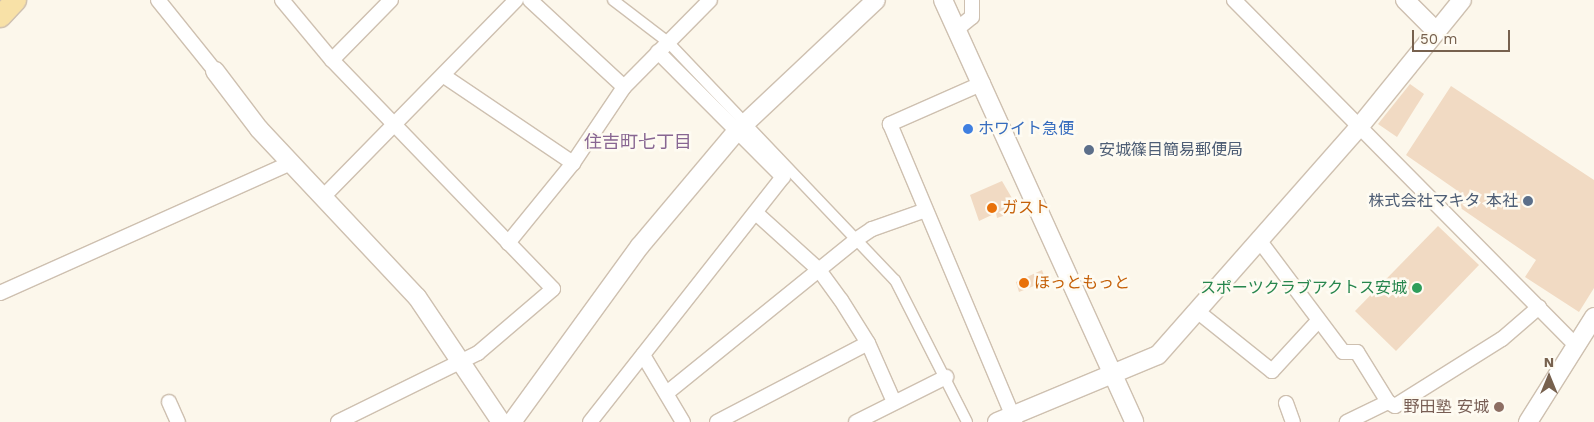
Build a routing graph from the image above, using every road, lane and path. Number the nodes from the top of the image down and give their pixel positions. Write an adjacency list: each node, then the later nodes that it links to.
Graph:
1 (15, 0): 15 (main road)
2 (158, 0): 20 (street)
3 (282, 0): 19 (street)
4 (391, 0): 19 (street)
5 (516, 0): 21 (street)
6 (530, 0): 23 (street)
7 (612, 0): 18 (street)
8 (876, 0): 26 (street)
9 (943, 0): 16 (street)
10 (972, 0): 16 (street)
11 (1234, 0): 25 (street)
12 (1405, 0): 17 (street)
13 (1462, 0): 17 (street)
14 (700, 3): 18 (street)
15 (0, 16)
16 (957, 29): 22 (street)
17 (1436, 31): 25 (street)
18 (663, 47): 23 (street); 26 (street)
19 (332, 60): 24 (street)
20 (215, 71): 27 (street)
21 (444, 76): 24 (street); 28 (street)
22 (983, 83): 30 (street); 46 (street)
23 (624, 87): 28 (street)
24 (394, 125): 29 (street); 34 (street)
25 (1360, 126): 33 (street); 37 (street)
26 (741, 127): 31 (street); 32 (street); 57 (street)
27 (291, 163): 29 (street); 36 (street)
28 (573, 163): 34 (street)
29 (323, 197): 44 (street)
30 (923, 211): 32 (street); 53 (street)
31 (756, 213): 35 (street); 43 (street)
32 (857, 239): 35 (street); 45 (street)
33 (1259, 240): 38 (street); 40 (street)
34 (508, 243): 44 (street)
35 (818, 270): 41 (street); 47 (street)
36 (0, 293)
37 (1539, 307): 42 (street); 50 (street)
38 (1197, 311): 40 (street); 46 (street)
39 (1594, 317): 42 (street)
40 (1318, 322): 50 (street)
41 (868, 343): 49 (street); 61 (street)
42 (1576, 345): 67 (street)
43 (643, 355): 47 (street); 52 (street)
44 (459, 363): 55 (street); 56 (street)
45 (946, 377): 49 (street); 63 (street)
46 (1114, 377): 53 (street); 64 (street)
47 (668, 392): 60 (street)
48 (169, 402): 54 (street)
49 (894, 402): 62 (street)
50 (1388, 402): 66 (street)
51 (1286, 403): 65 (street)
52 (600, 409): 58 (street); 59 (street)
53 (1008, 420)
54 (178, 422)
55 (338, 422)
56 (501, 422)
57 (512, 422)
58 (590, 422)
59 (606, 422)
60 (684, 422)
61 (717, 422)
62 (856, 422)
63 (968, 422)
64 (1134, 422)
65 (1293, 422)
66 (1347, 422)
67 (1528, 422)

